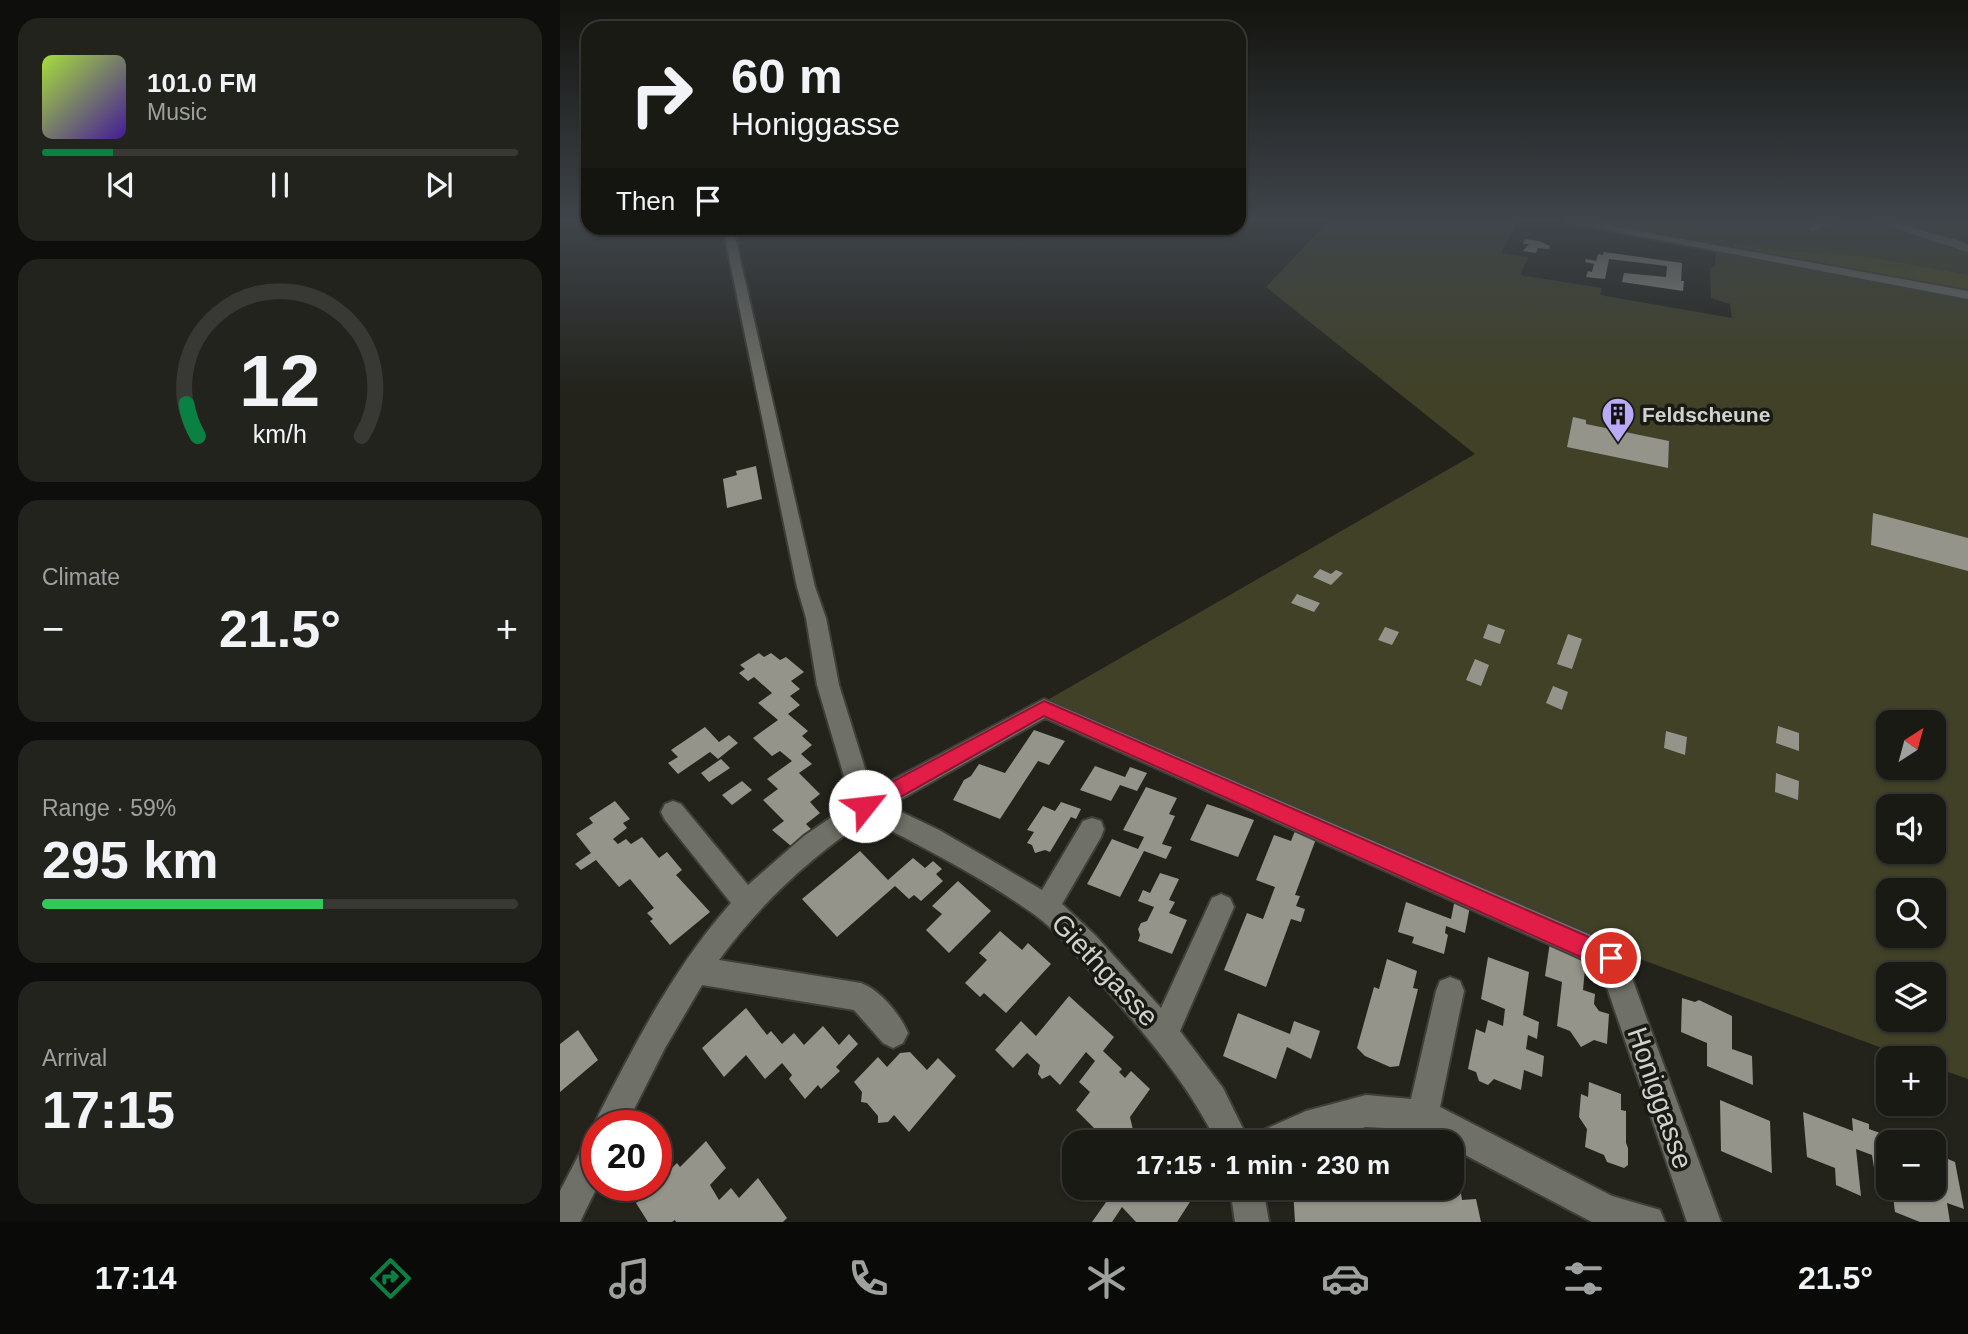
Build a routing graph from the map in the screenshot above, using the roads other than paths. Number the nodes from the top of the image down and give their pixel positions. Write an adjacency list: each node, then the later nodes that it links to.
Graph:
1 (739, 279): 4 (street)
2 (1881, 279): 3 (street)
3 (1968, 295)
4 (865, 806): 7 (street); 8 (street, Giethgasse); 23 (street, Honiggasse)
5 (673, 812): 7 (street)
6 (1092, 829): 8 (street, Giethgasse)
7 (747, 903): 10 (street)
8 (1046, 907): 13 (street, Giethgasse)
9 (1221, 907): 13 (street, Giethgasse)
10 (695, 970): 12 (street); 14 (street)
11 (1450, 991): 15 (street)
12 (893, 1033)
13 (1164, 1034): 16 (street, Giethgasse)
14 (617, 1110)
15 (1423, 1115): 17 (street); 22 (street)
16 (1228, 1130)
17 (1299, 1130)
18 (581, 1184): 20 (street)
19 (1248, 1200): 21 (street)
20 (562, 1222)
21 (1252, 1222)
22 (1648, 1222)
23 (1704, 1222)

